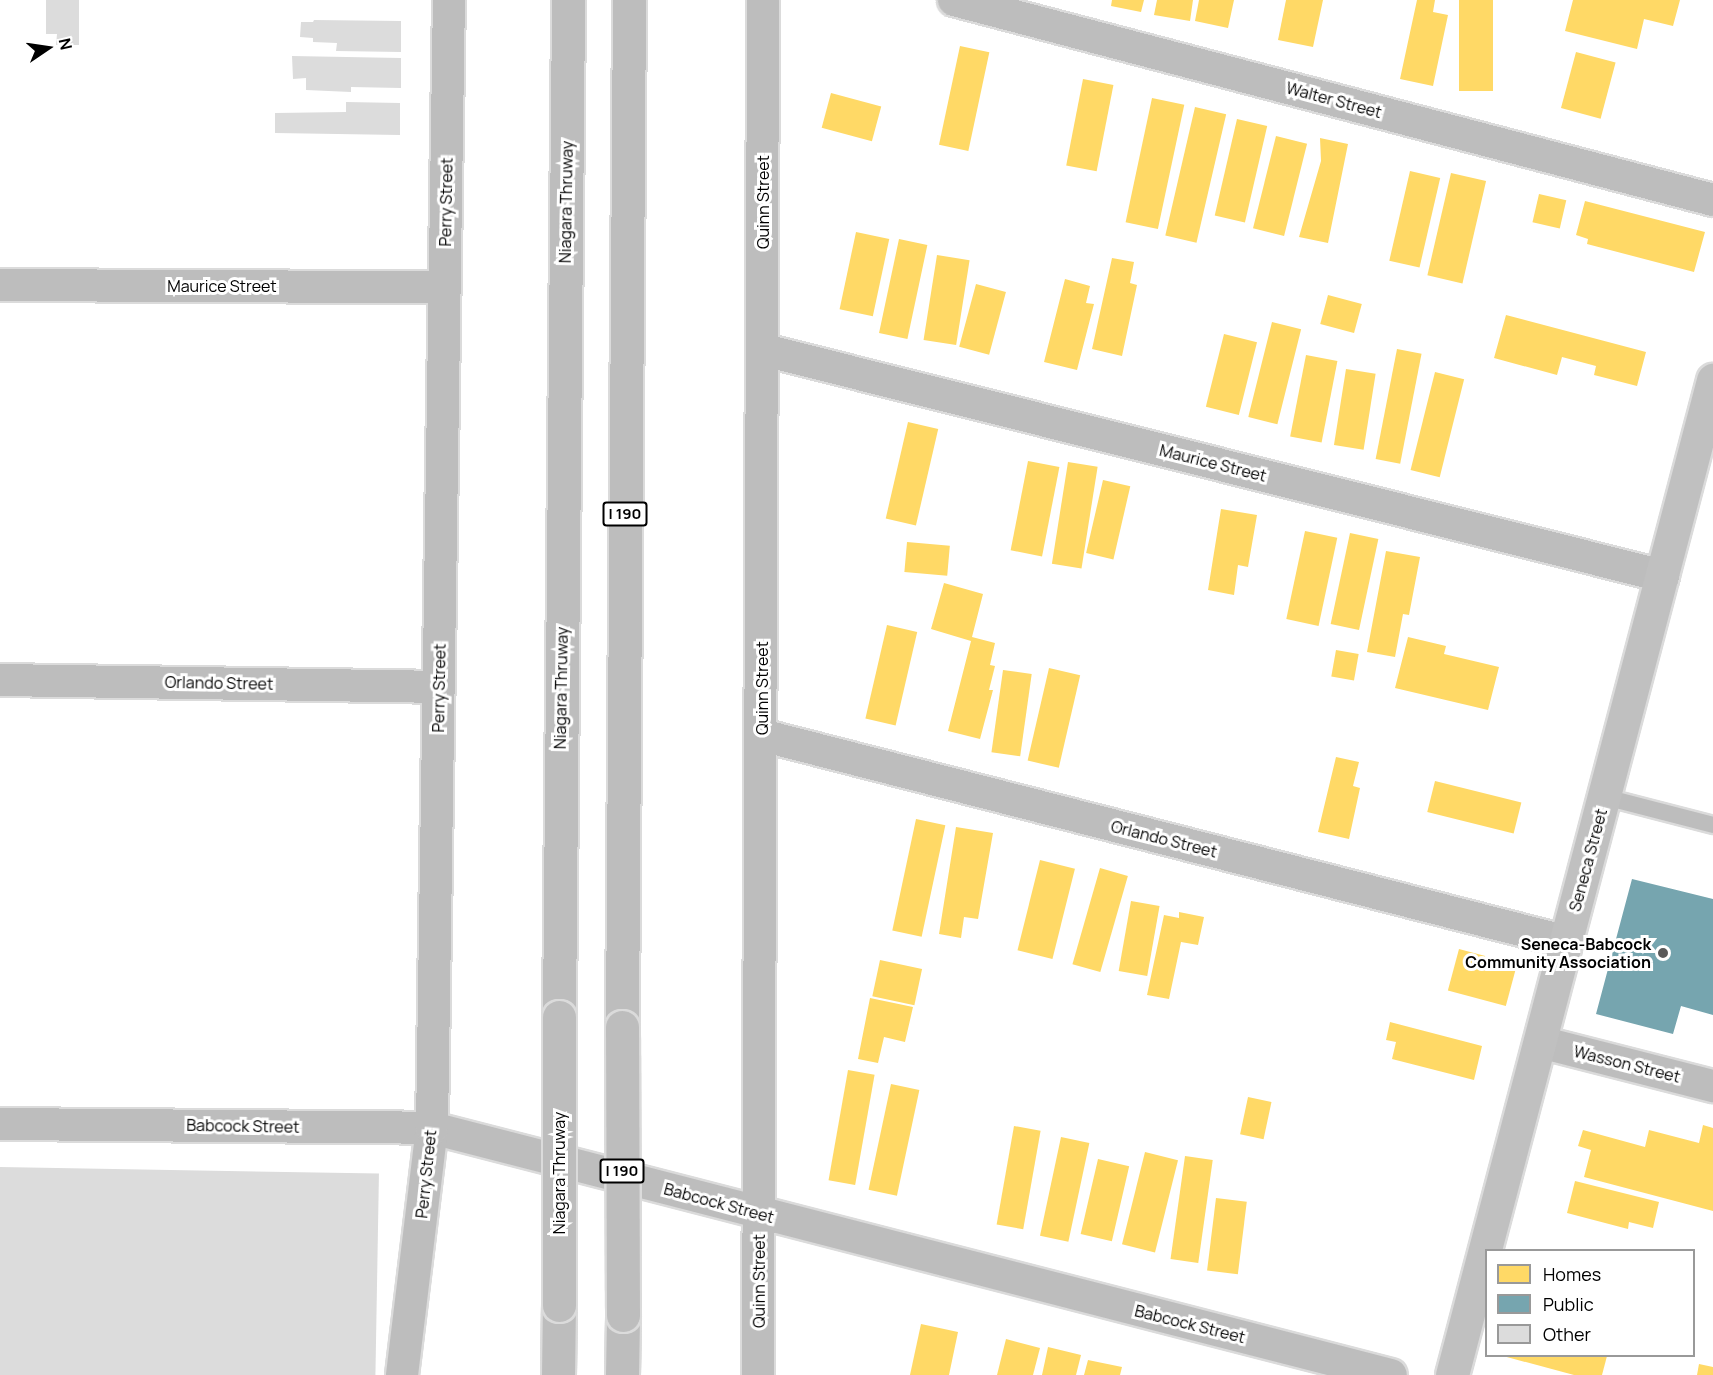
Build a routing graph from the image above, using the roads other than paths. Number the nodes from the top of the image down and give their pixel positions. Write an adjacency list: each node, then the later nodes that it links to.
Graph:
1 (449, 0): 8 (street, Perry Street)
2 (568, 0): 27 (highway, Niagara Thruway, bridge)
3 (629, 0): 28 (highway, I 190, bridge)
4 (763, 0): 9 (street, Quinn Street)
5 (954, 0): 6 (street, Walter Street)
6 (1713, 200)
7 (0, 285): 8 (street, Maurice Street)
8 (445, 287): 14 (street, Perry Street)
9 (764, 350): 12 (street, Maurice Street); 15 (street, Quinn Street)
10 (1713, 380): 11 (main road, Seneca Street)
11 (1709, 415): 12 (main road, Seneca Street)
12 (1663, 576): 16 (main road, Seneca Street)
13 (0, 680): 14 (street, Orlando Street)
14 (439, 687): 22 (street, Perry Street)
15 (761, 735): 18 (street, Orlando Street); 23 (street, Quinn Street)
16 (1605, 797): 17 (lane); 18 (main road, Seneca Street)
17 (1712, 820)
18 (1567, 942): 19 (main road, Seneca Street)
19 (1540, 1042): 20 (street, Wasson Street); 24 (main road, Seneca Street)
20 (1713, 1086)
21 (0, 1124): 22 (street, Babcock Street)
22 (432, 1128): 23 (street, Babcock Street); 26 (street, Perry Street)
23 (759, 1214): 29 (street, Quinn Street); 30 (street, Babcock Street)
24 (1485, 1249)
25 (1485, 1250): 31 (main road, Seneca Street)
26 (402, 1375)
27 (558, 1375)
28 (622, 1375)
29 (758, 1375)
30 (1391, 1375)
31 (1452, 1375)

